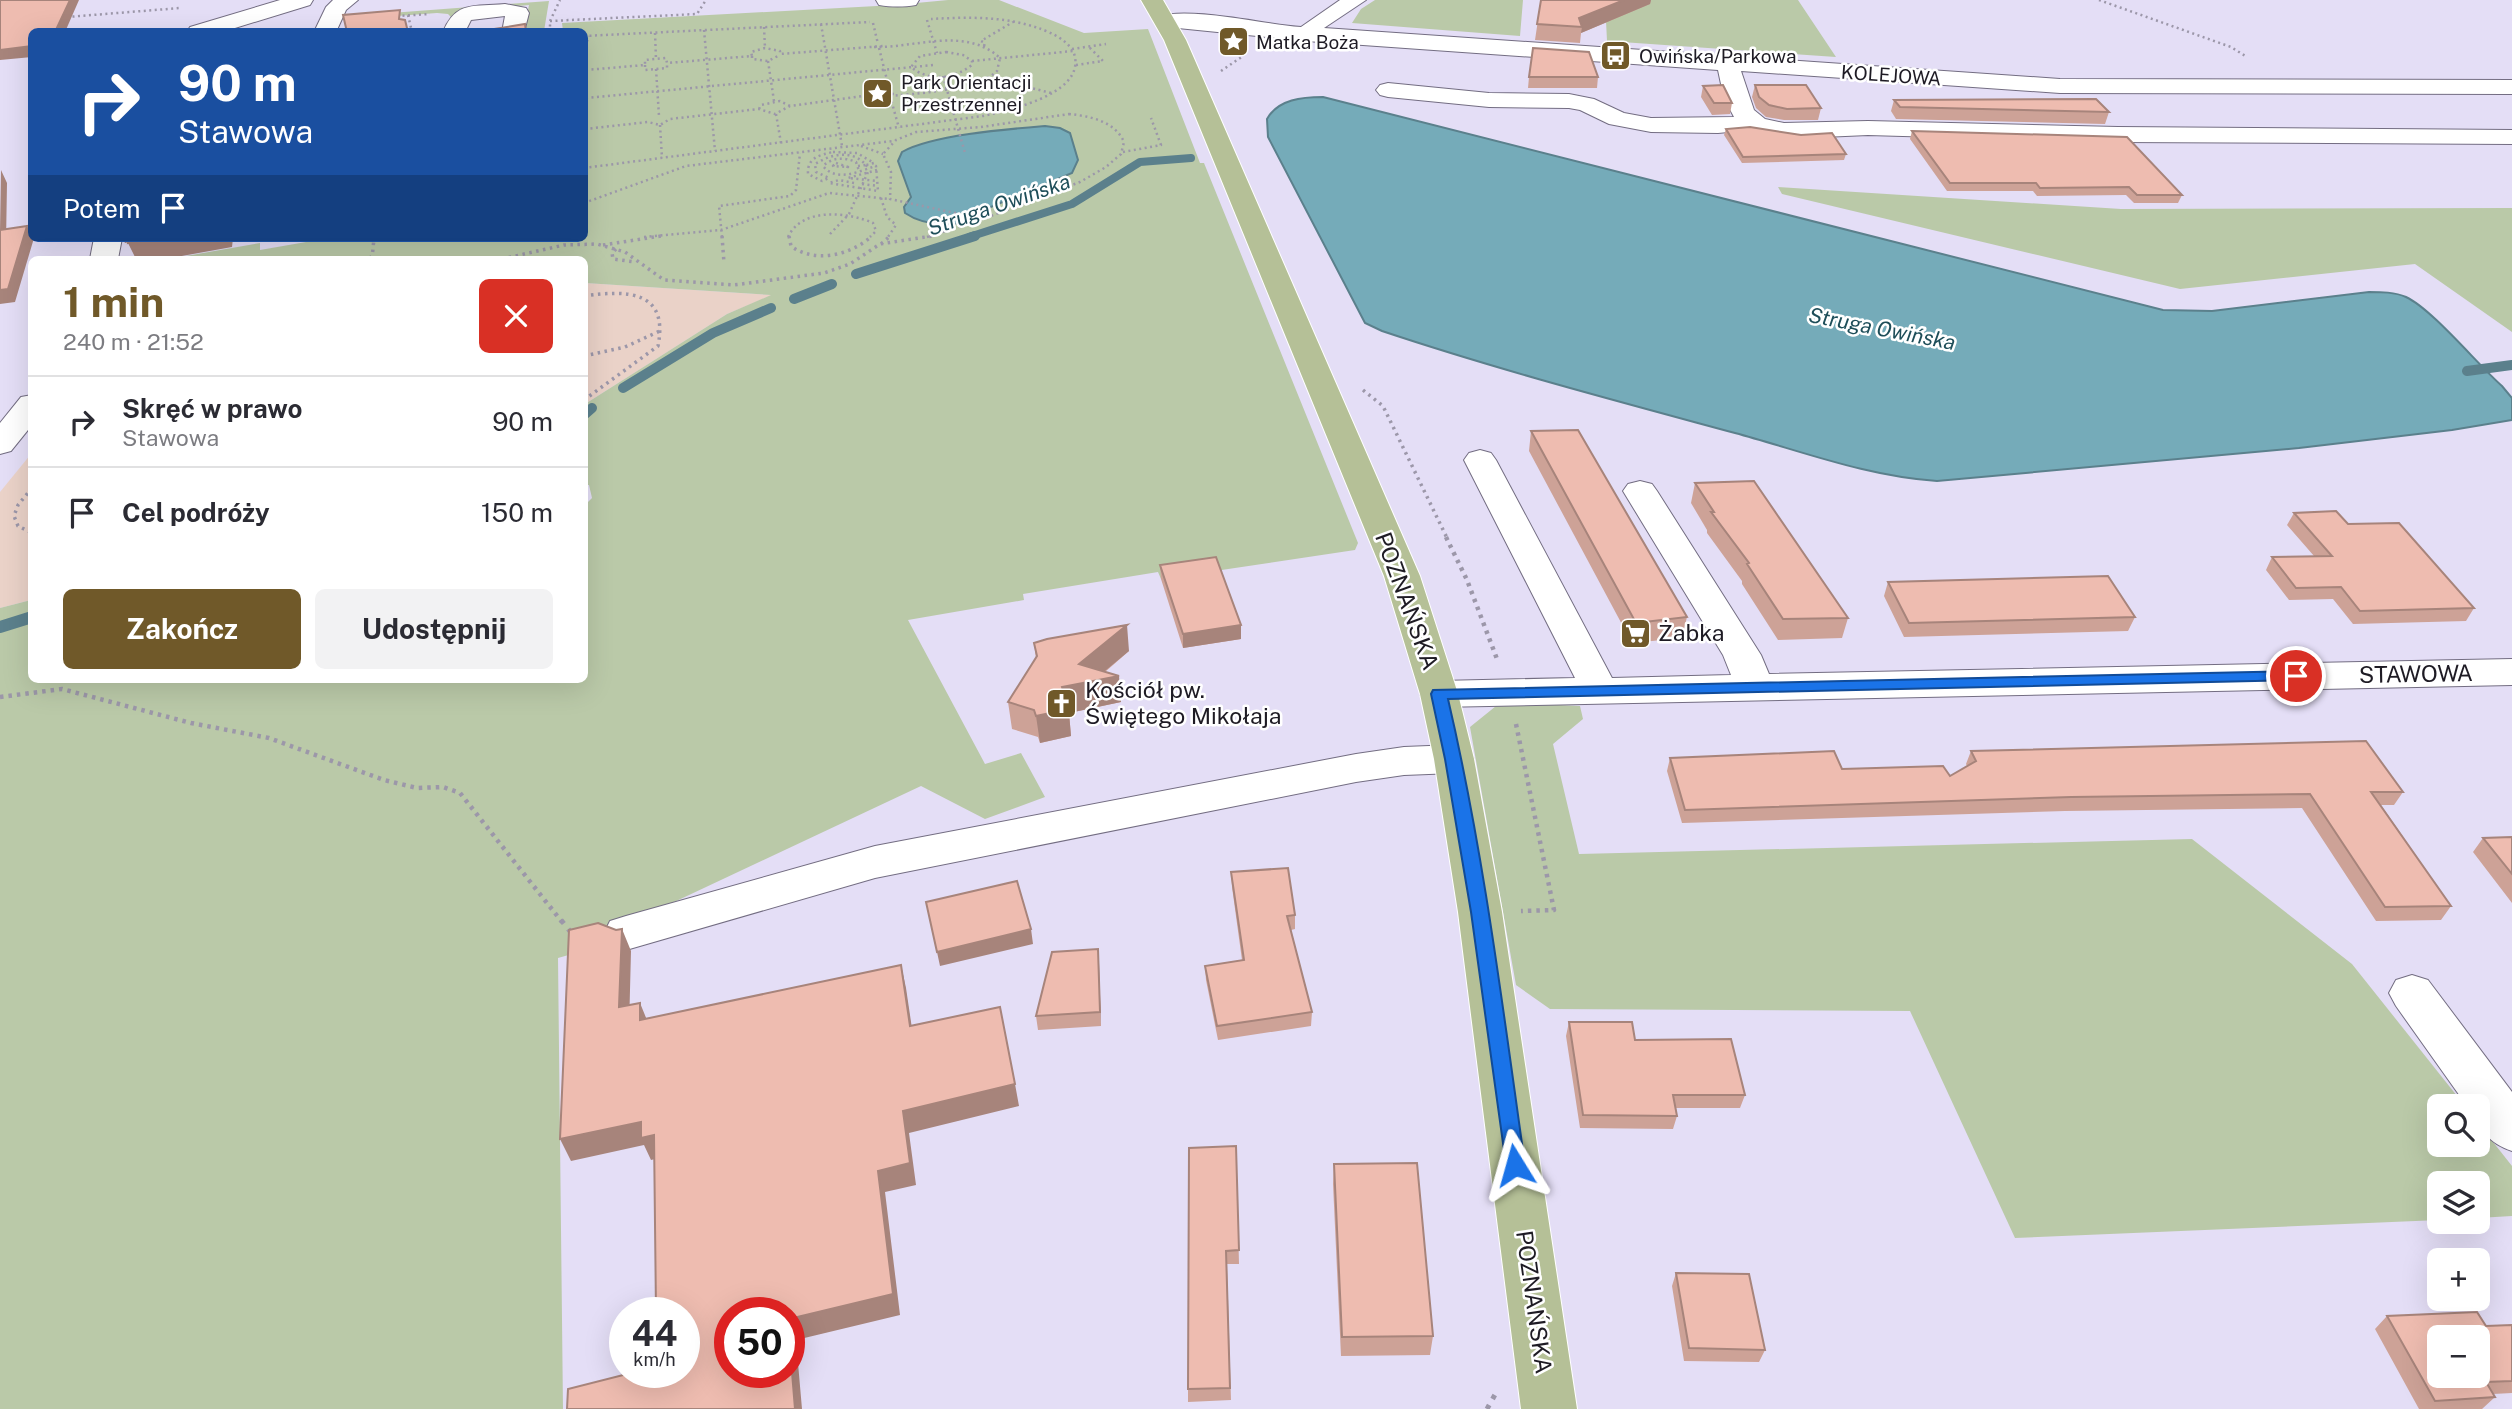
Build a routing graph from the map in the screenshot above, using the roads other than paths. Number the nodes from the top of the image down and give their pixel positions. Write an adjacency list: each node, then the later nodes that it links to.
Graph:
1 (302, 0): 8 (street)
2 (347, 0): 7 (street)
3 (887, 0): 4 (street)
4 (908, 0)
5 (1152, 0): 11 (main road, POZNAŃSKA)
6 (1355, 0): 12 (street)
7 (329, 25)
8 (211, 28)
9 (456, 28): 10 (street)
10 (514, 28)
11 (1171, 31): 12 (street, KOLEJOWA); 27 (main road, POZNAŃSKA)
12 (1306, 34): 14 (street, KOLEJOWA)
13 (2251, 60): 16 (street)
14 (1729, 64): 16 (street, KOLEJOWA); 18 (street)
15 (2512, 87): 16 (street, KOLEJOWA)
16 (2276, 88)
17 (1388, 90): 18 (street)
18 (1751, 121): 19 (street)
19 (2512, 137)
20 (28, 409): 21 (street)
21 (0, 444)
22 (1480, 460): 26 (street)
23 (1640, 491): 25 (street)
24 (2512, 672): 25 (street, STAWOWA)
25 (1755, 687): 26 (street, STAWOWA)
26 (1599, 689): 27 (street, STAWOWA)
27 (1439, 694): 28 (main road, POZNAŃSKA)
28 (1454, 759): 29 (street); 32 (main road, POZNAŃSKA)
29 (626, 933)
30 (2412, 993): 31 (street)
31 (2512, 1130)
32 (1549, 1409)

